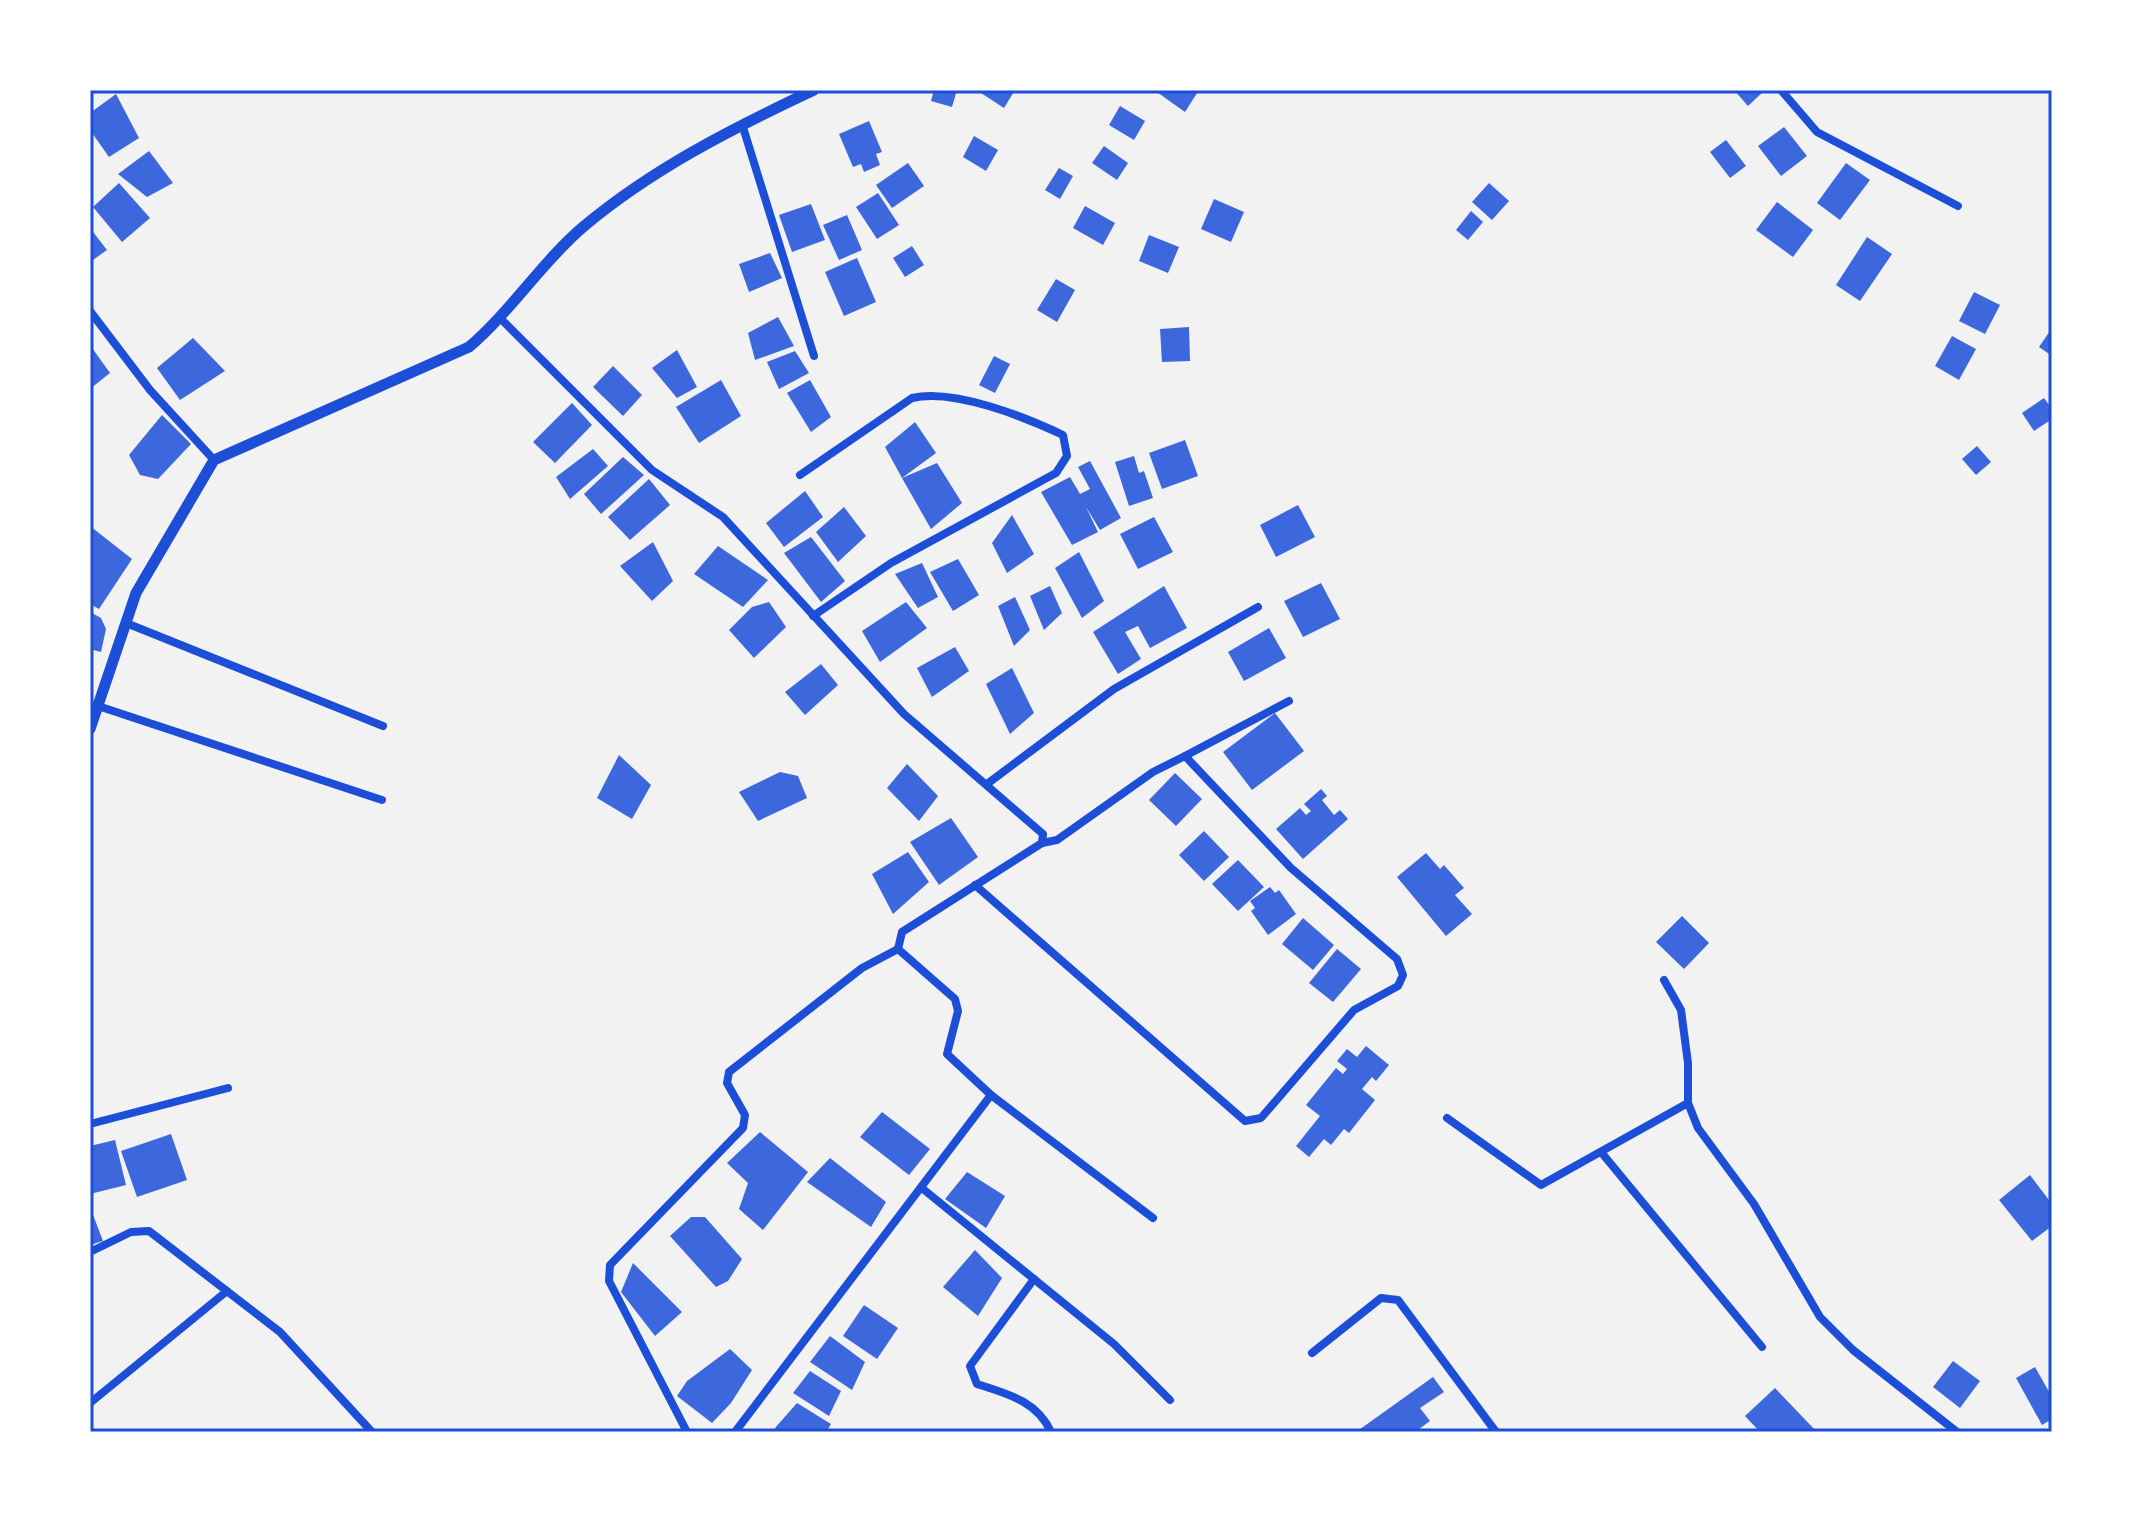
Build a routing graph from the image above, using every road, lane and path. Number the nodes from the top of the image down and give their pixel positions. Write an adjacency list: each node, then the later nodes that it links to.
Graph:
1 (814, 90): 3 (street)
2 (1781, 90): 4 (street)
3 (742, 124): 6 (street); 7 (street)
4 (1958, 206)
5 (90, 311): 8 (street)
6 (501, 319): 8 (street); 11 (street)
7 (814, 356)
8 (214, 460): 12 (street)
9 (800, 475): 11 (street)
10 (1258, 607): 18 (street)
11 (813, 616): 18 (street)
12 (126, 623): 14 (street); 15 (street)
13 (1289, 701): 17 (street)
14 (98, 706): 16 (street); 19 (street)
15 (383, 726)
16 (90, 729)
17 (1185, 756): 20 (street); 21 (street)
18 (987, 784): 20 (street)
19 (382, 800)
20 (1042, 843): 21 (street)
21 (975, 885): 22 (street)
22 (898, 949): 25 (street); 40 (street)
23 (1664, 980): 26 (street)
24 (228, 1088): 28 (street)
25 (991, 1095): 30 (street); 31 (street)
26 (1688, 1103): 29 (street); 44 (street)
27 (1447, 1118): 29 (street)
28 (90, 1124)
29 (1601, 1152): 35 (street)
30 (923, 1189): 33 (street); 41 (street)
31 (1153, 1218)
32 (90, 1252): 34 (street)
33 (1034, 1279): 37 (street); 42 (street)
34 (227, 1291): 38 (street); 39 (street)
35 (1762, 1347)
36 (1312, 1353): 43 (street)
37 (1170, 1400)
38 (90, 1403)
39 (372, 1432)
40 (687, 1432)
41 (735, 1432)
42 (1051, 1432)
43 (1496, 1432)
44 (1957, 1432)

